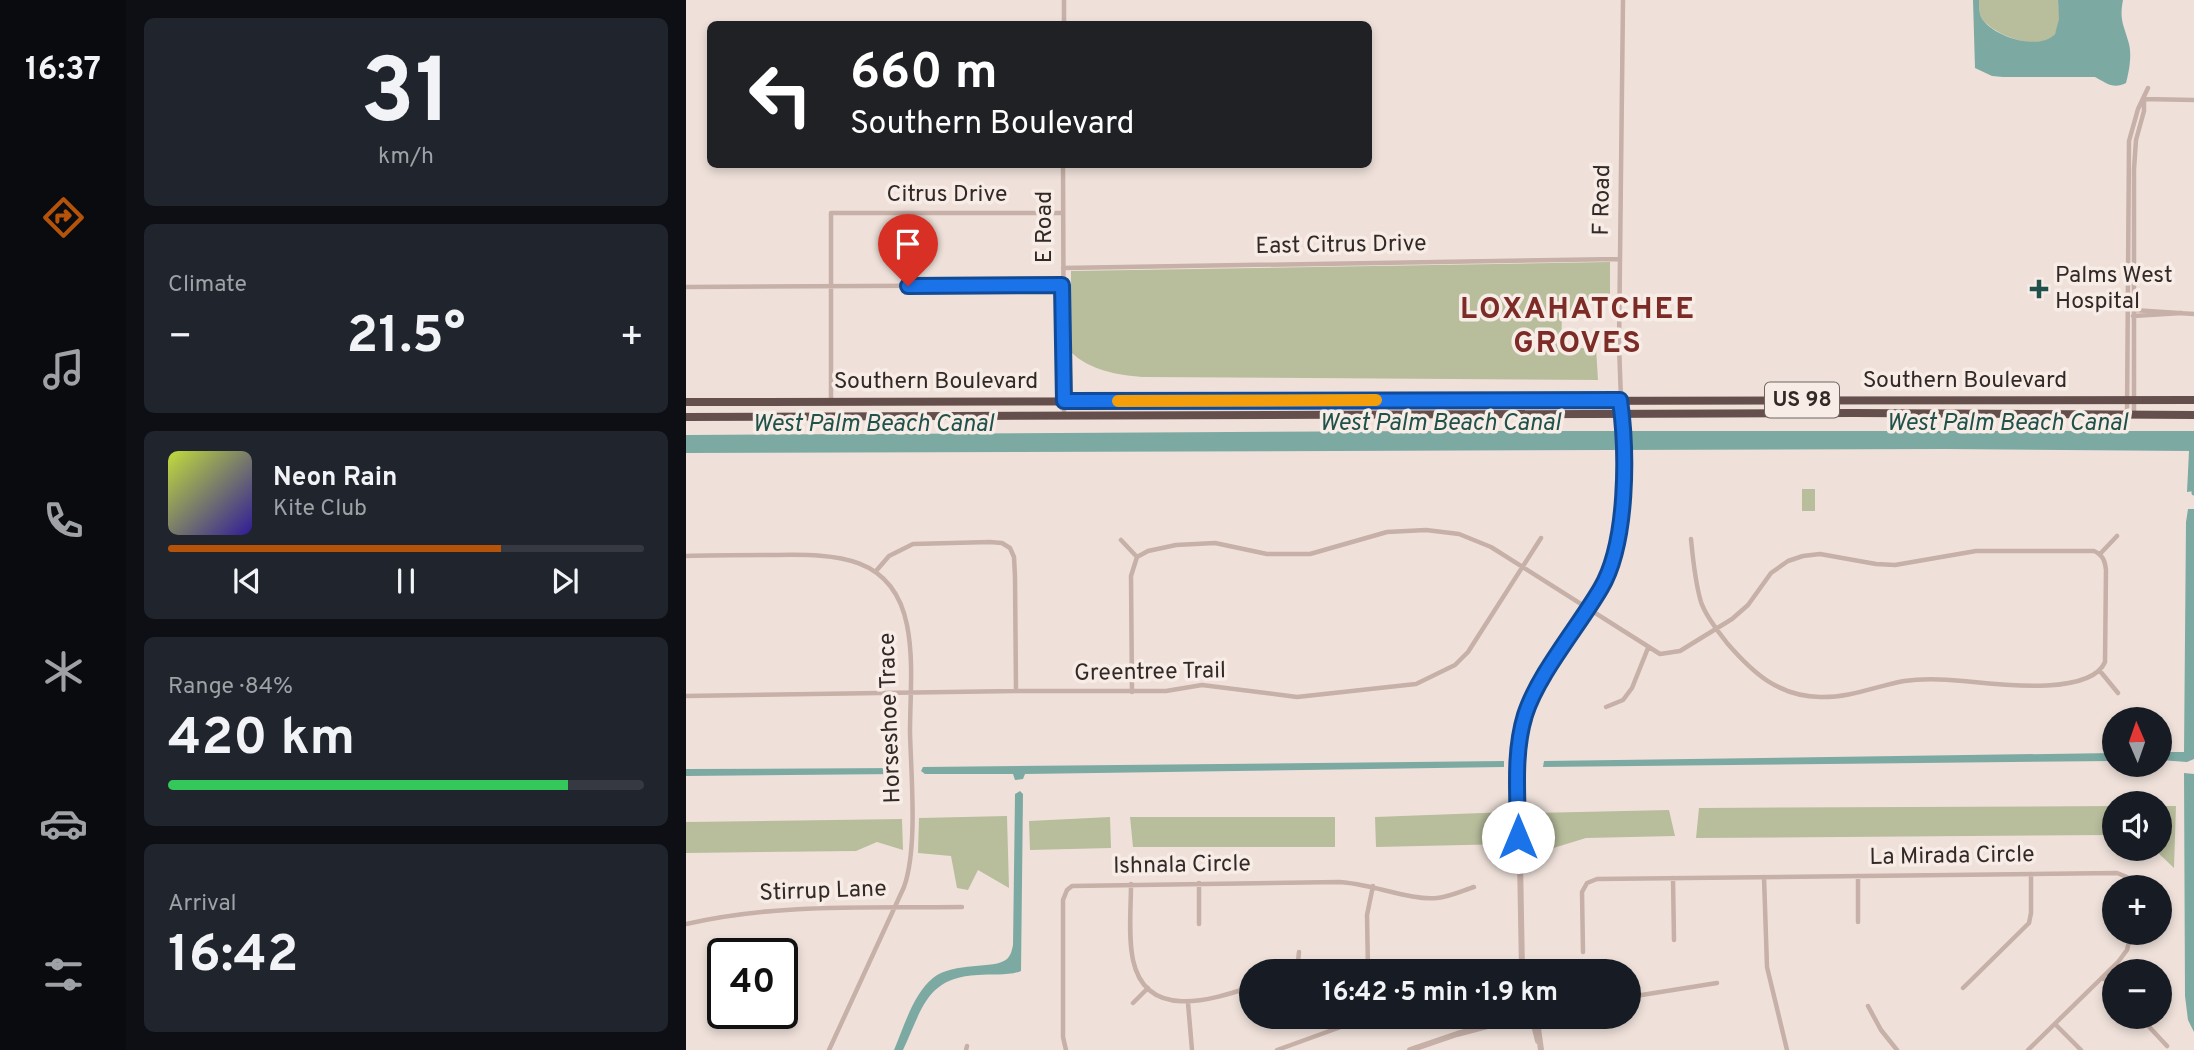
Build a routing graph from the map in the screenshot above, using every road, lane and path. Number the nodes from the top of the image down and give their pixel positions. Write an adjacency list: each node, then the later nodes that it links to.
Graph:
1 (1064, 0): 3 (street)
2 (1623, 0): 9 (street, F Road)
3 (1064, 21)
4 (2148, 88): 5 (street)
5 (2144, 99): 6 (street); 14 (street); 19 (street)
6 (2194, 100)
7 (1063, 168): 8 (street, E Road)
8 (1063, 213): 10 (street, E Road); 12 (street, Citrus Drive)
9 (1619, 260): 10 (street, East Citrus Drive); 18 (street, F Road)
10 (1063, 268): 11 (street, E Road)
11 (1062, 285): 12 (street); 21 (street, E Road)
12 (831, 286): 13 (street); 23 (street)
13 (686, 287)
14 (2133, 310): 15 (street); 17 (street)
15 (2182, 313): 16 (street); 17 (street)
16 (2194, 314)
17 (2133, 316): 19 (street)
18 (1620, 400): 19 (highway, Southern Boulevard / US 98); 21 (highway, Southern Boulevard / US 98); 28 (street)
19 (2130, 400): 20 (highway, Southern Boulevard / US 98); 24 (street)
20 (2194, 400)
21 (1064, 401): 23 (highway, Southern Boulevard / US 98); 26 (street, E Road)
22 (686, 402): 23 (highway, Southern Boulevard / US 98)
23 (831, 402)
24 (2130, 415): 25 (highway, Southern Boulevard / US 98); 28 (highway, Southern Boulevard / US 98)
25 (2194, 415)
26 (1064, 416): 27 (highway, Southern Boulevard / US 98); 28 (highway, Southern Boulevard / US 98)
27 (686, 417)
28 (1623, 419): 38 (street)
29 (2117, 536): 33 (street)
30 (1541, 538): 36 (street, Greentree Trail)
31 (1692, 539): 39 (street)
32 (1121, 540): 35 (street)
33 (2100, 554): 39 (street); 41 (street)
34 (686, 556): 37 (street)
35 (1137, 557): 36 (street); 43 (street)
36 (1524, 567): 38 (street); 43 (street, Greentree Trail)
37 (876, 571): 42 (street); 44 (street, Horseshoe Trace)
38 (1589, 607): 40 (street); 67 (street)
39 (1717, 630): 40 (street); 41 (street)
40 (1648, 648): 47 (street)
41 (2100, 671): 45 (street)
42 (1016, 691): 43 (street, Greentree Trail); 44 (street, Greentree Trail)
43 (1132, 691)
44 (910, 692): 46 (street, Greentree Trail); 58 (street, Horseshoe Trace)
45 (2118, 693)
46 (686, 696)
47 (1606, 707)
48 (2031, 874): 49 (street, La Mirada Circle); 50 (street, La Mirada Circle); 71 (street)
49 (2122, 875)
50 (1858, 876): 51 (street, La Mirada Circle); 59 (street)
51 (1764, 877): 52 (street, La Mirada Circle); 90 (street)
52 (1673, 878): 62 (street); 64 (street, La Mirada Circle)
53 (1199, 883): 54 (street, Ishnala Circle); 55 (street, Ishnala Circle); 61 (street)
54 (1131, 884): 70 (street); 86 (street, Ishnala Circle)
55 (1373, 886): 56 (street, Ishnala Circle); 66 (street)
56 (1474, 887)
57 (962, 907): 58 (street, Stirrup Lane)
58 (894, 908): 60 (street, Stirrup Lane); 85 (street, Horseshoe Trace)
59 (1858, 922)
60 (686, 924)
61 (1199, 924)
62 (1674, 940)
63 (1300, 952): 65 (street)
64 (1583, 952)
65 (1299, 959)
66 (1368, 959)
67 (1521, 959)
68 (2102, 978): 77 (street)
69 (1717, 984): 73 (street)
70 (1148, 988): 74 (street); 75 (street)
71 (1963, 988)
72 (1239, 990): 75 (street)
73 (1641, 995)
74 (1133, 1003)
75 (1188, 1003): 87 (street)
76 (1868, 1006): 91 (street)
77 (2055, 1024): 92 (street); 93 (street)
78 (1335, 1029): 88 (street)
79 (1474, 1029): 84 (street)
80 (1535, 1029): 89 (street)
81 (1539, 1029): 89 (street)
82 (2151, 1029): 83 (street)
83 (2167, 1046)
84 (1413, 1049)
85 (829, 1050)
86 (1066, 1050)
87 (1192, 1050)
88 (1277, 1050)
89 (1540, 1050)
90 (1787, 1050)
91 (1897, 1050)
92 (2028, 1050)
93 (2081, 1050)

